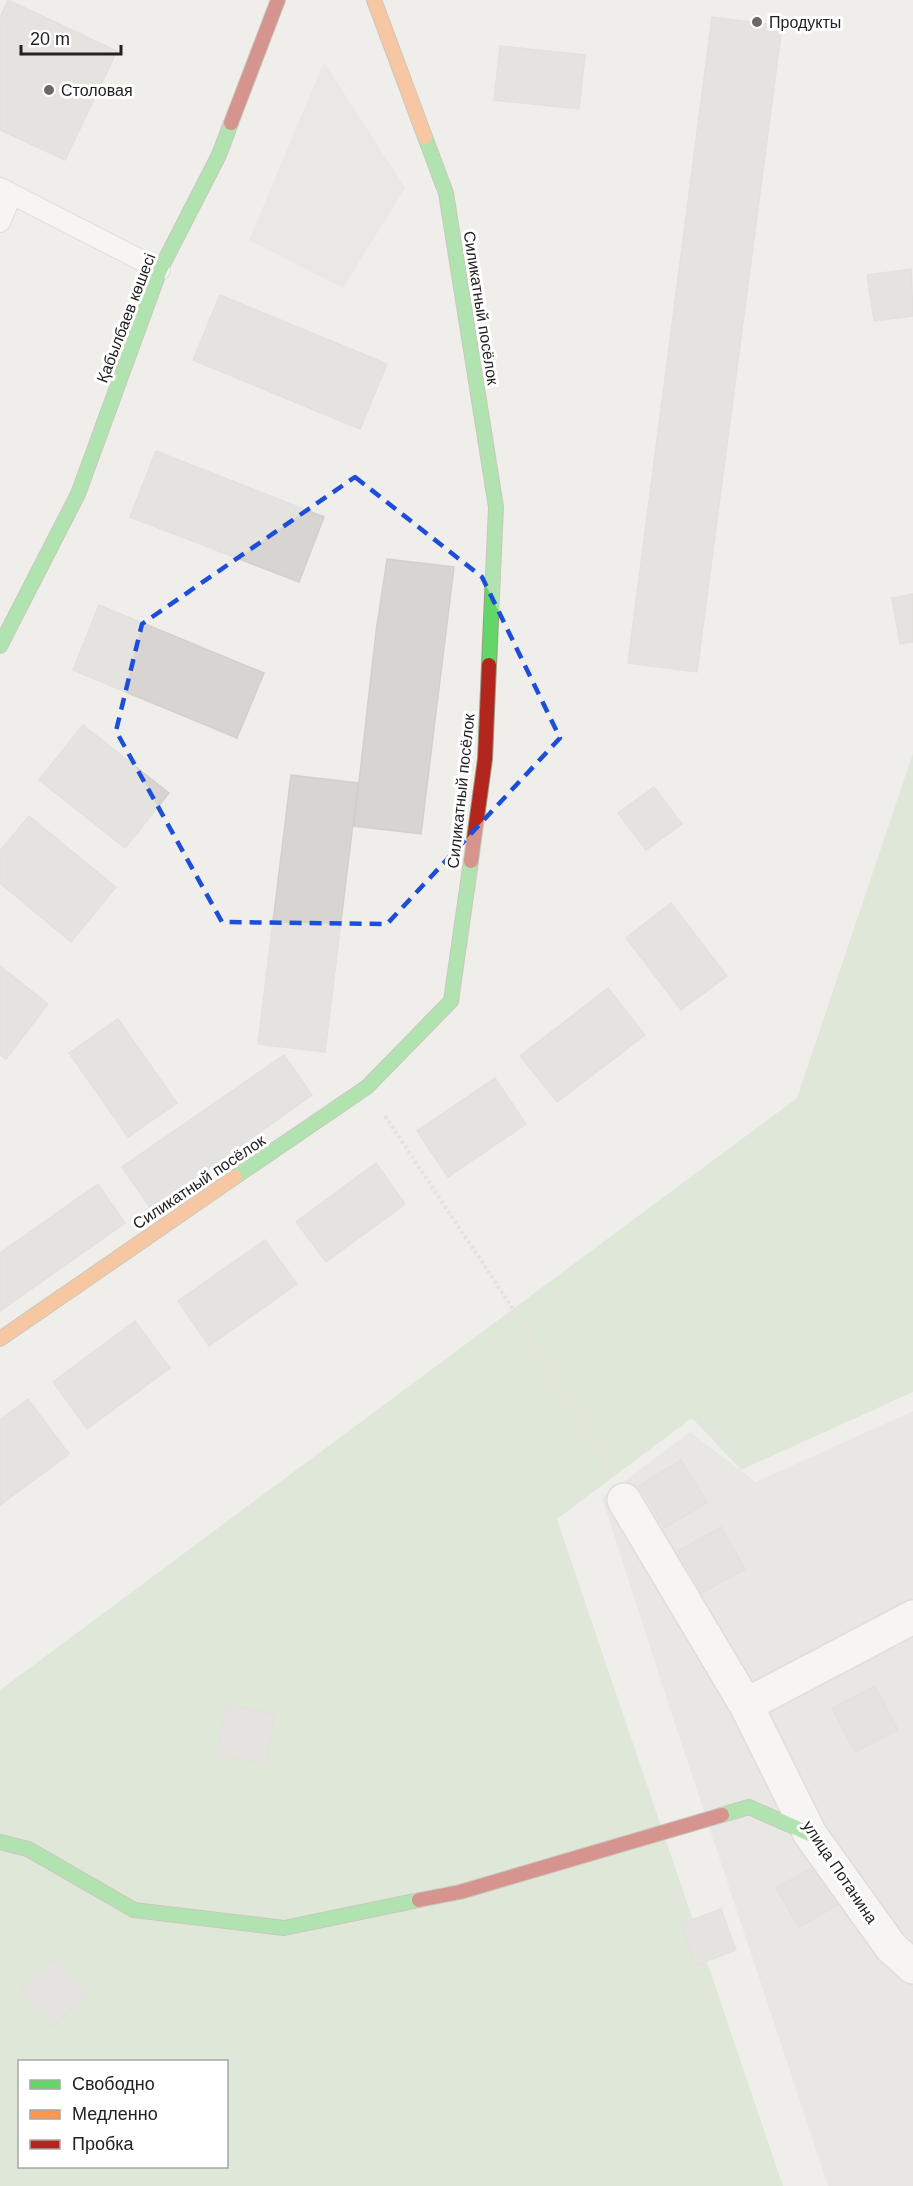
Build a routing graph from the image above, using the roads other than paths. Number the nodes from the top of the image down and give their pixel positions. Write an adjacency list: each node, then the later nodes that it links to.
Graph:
1 (278, 0): 5 (street, Қабылбаев көшесі)
2 (374, 0): 7 (street, Силикатный посёлок)
3 (6, 191): 4 (lane); 5 (lane)
4 (0, 222)
5 (160, 270): 6 (street, Қабылбаев көшесі)
6 (0, 646)
7 (0, 1339)
8 (624, 1500): 10 (street, улица Потанина)
9 (913, 1617): 10 (street)
10 (746, 1705): 11 (street, улица Потанина)
11 (810, 1834): 12 (street); 13 (street, улица Потанина)
12 (0, 1842)
13 (913, 1967)

